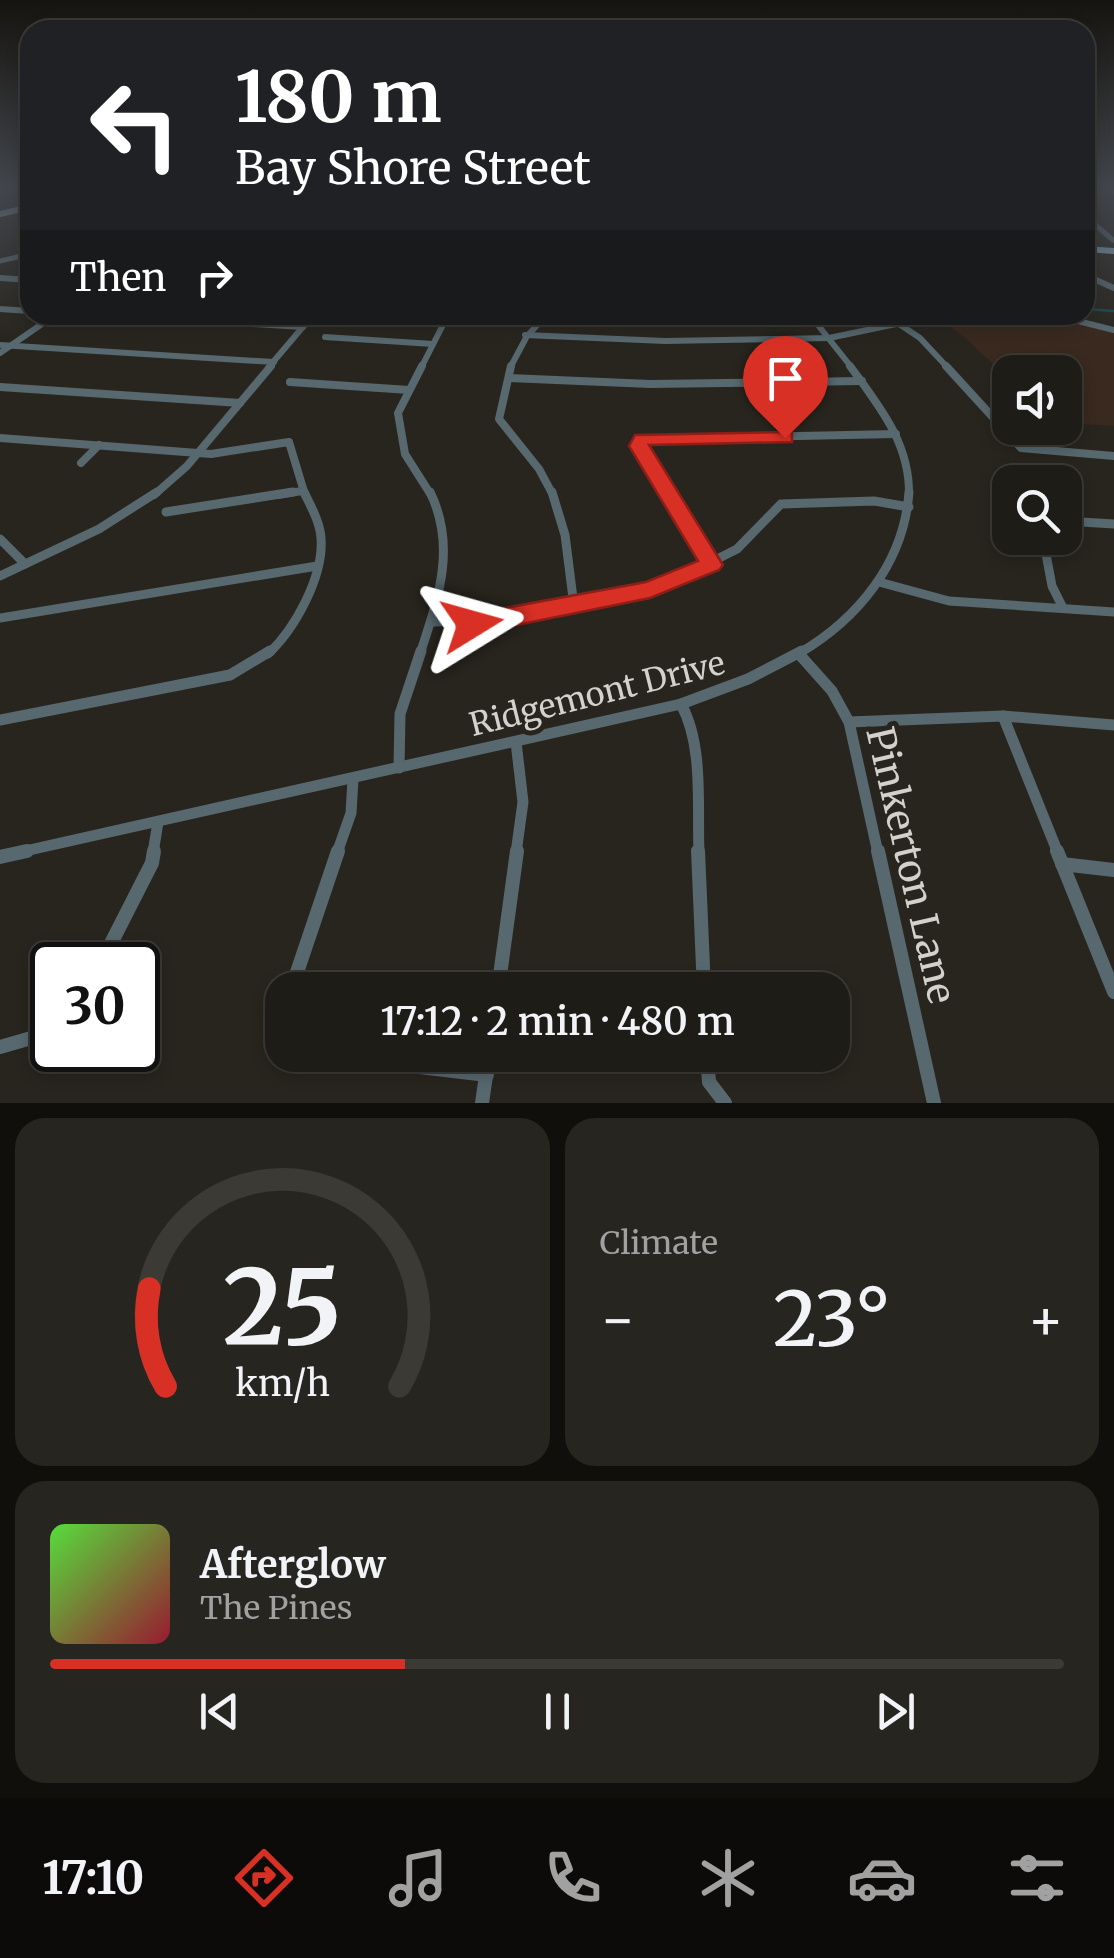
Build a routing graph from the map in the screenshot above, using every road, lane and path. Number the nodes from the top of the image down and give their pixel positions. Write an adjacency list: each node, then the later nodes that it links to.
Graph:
1 (40, 325): 14 (street)
2 (270, 325): 8 (street)
3 (443, 325): 13 (street)
4 (536, 325): 9 (street)
5 (818, 325): 11 (street, Ridgemont Drive)
6 (894, 325): 11 (street)
7 (900, 325): 27 (street)
8 (303, 327): 16 (street)
9 (524, 335): 11 (street); 17 (street)
10 (325, 337): 13 (street)
11 (829, 338): 18 (street, Ridgemont Drive)
12 (0, 344): 14 (street)
13 (433, 344): 21 (street)
14 (11, 345): 15 (street); 16 (street)
15 (0, 353)
16 (274, 362): 22 (street)
17 (509, 378): 18 (street); 41 (street)
18 (862, 381): 23 (street, Ridgemont Drive)
19 (290, 382): 21 (street)
20 (0, 387): 22 (street)
21 (409, 390): 45 (street)
22 (240, 403): 26 (street)
23 (896, 434): 30 (street, Ridgemont Drive); 37 (street)
24 (0, 438): 25 (street)
25 (99, 445): 26 (street); 28 (street)
26 (198, 453): 29 (street); 36 (street)
27 (1114, 456)
28 (81, 463)
29 (302, 490): 31 (street); 38 (street)
30 (908, 506): 37 (street); 40 (street, Ridgemont Drive)
31 (166, 512)
32 (1082, 522): 33 (street)
33 (1114, 524)
34 (0, 539): 36 (street)
35 (1046, 555): 42 (street)
36 (25, 564): 39 (street)
37 (711, 565): 41 (street)
38 (317, 566): 44 (street); 49 (street)
39 (0, 576)
40 (880, 582): 42 (street); 46 (street, Ridgemont Drive)
41 (574, 606): 45 (street)
42 (1064, 608): 43 (street)
43 (1114, 612)
44 (0, 618)
45 (431, 622): 53 (street)
46 (799, 654): 47 (street, Ridgemont Drive); 50 (street, Pinkerton Lane)
47 (681, 704): 52 (street, Ridgemont Drive); 62 (street)
48 (1004, 716): 50 (street); 51 (street); 57 (street)
49 (0, 720)
50 (848, 722): 72 (street, Pinkerton Lane)
51 (1114, 725)
52 (516, 742): 53 (street, Ridgemont Drive); 61 (street)
53 (399, 768): 54 (street, Ridgemont Drive)
54 (353, 778): 55 (street, Ridgemont Drive); 60 (street)
55 (158, 822): 56 (street, Ridgemont Drive); 59 (street)
56 (0, 857)
57 (1062, 864): 58 (street); 63 (street)
58 (1114, 870)
59 (112, 942)
60 (297, 972)
61 (500, 972)
62 (703, 972)
63 (1114, 992)
64 (30, 1038): 65 (street)
65 (0, 1047)
66 (455, 1072): 69 (street)
67 (487, 1072): 69 (street)
68 (711, 1072): 70 (street)
69 (487, 1076): 71 (street)
70 (718, 1097)
71 (482, 1103)
72 (934, 1103)

